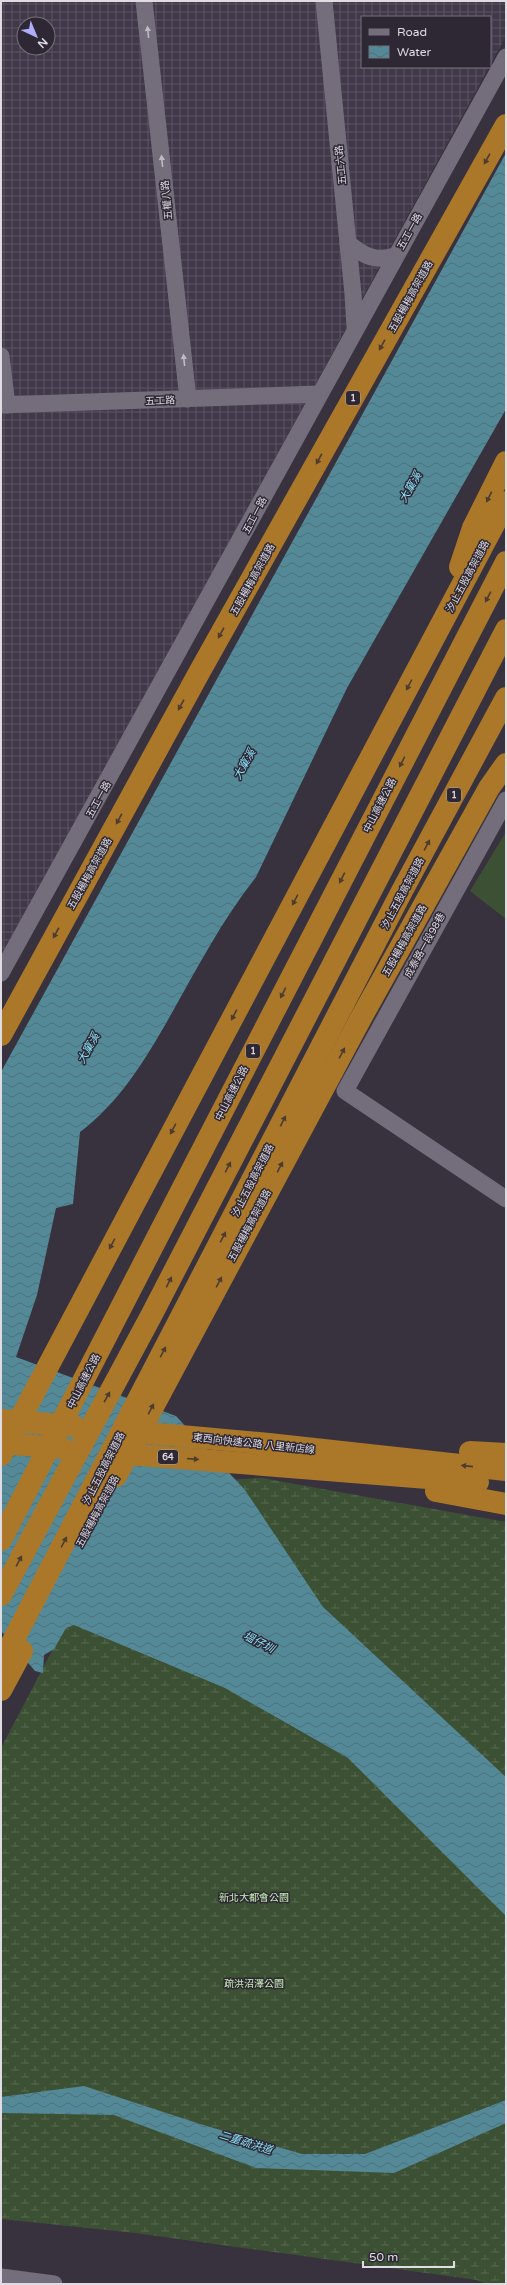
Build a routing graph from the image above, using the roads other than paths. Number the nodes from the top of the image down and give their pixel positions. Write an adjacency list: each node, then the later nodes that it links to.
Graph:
1 (144, 1): 10 (street, 五權八路, one-way to 1)
2 (324, 1): 5 (street, 五工六路)
3 (506, 57): 6 (street, 五工一路)
4 (506, 125): 22 (highway, 五股楊梅高架道路 / 1, one-way to 22)
5 (348, 243): 6 (street); 7 (street, 五工六路)
6 (395, 256): 7 (street, 五工一路)
7 (355, 328): 9 (street, 五工一路)
8 (1, 356): 11 (street)
9 (319, 394): 10 (street, 五工路); 21 (street, 五工一路)
10 (188, 399): 11 (street, 五工路)
11 (4, 405)
12 (506, 462): 17 (highway, one-way to 17)
13 (506, 502): 28 (highway, 汐止五股高架道路, one-way to 28)
14 (506, 562): 17 (highway, 中山高速公路 / 1, one-way to 17)
15 (506, 630): 20 (highway)
16 (506, 699): 20 (highway); 35 (highway, 汐止五股高架道路 / 1, one-way to 16)
17 (417, 733): 33 (highway, 中山高速公路 / 1, one-way to 33)
18 (506, 764): 36 (highway, 五股楊梅高架道路, one-way to 18)
19 (506, 800): 23 (street, 成泰路一段98巷)
20 (399, 835): 34 (highway, one-way to 20)
21 (1, 973)
22 (1, 1034)
23 (506, 1199)
24 (1, 1420): 26 (highway, 東西向快速公路 八里新店線 / 64)
25 (1, 1443): 30 (highway, 東西向快速公路 八里新店線 / 64, one-way to 30)
26 (269, 1444): 27 (highway); 29 (highway, 東西向快速公路 八里新店線 / 64, one-way to 26)
27 (506, 1454)
28 (1, 1455)
29 (506, 1470)
30 (335, 1471): 31 (highway, 東西向快速公路 八里新店線 / 64); 32 (highway)
31 (506, 1484)
32 (506, 1504)
33 (1, 1540)
34 (1, 1596)
35 (1, 1664)
36 (1, 1690)
37 (1, 2277): 38 (street)
38 (54, 2284)

